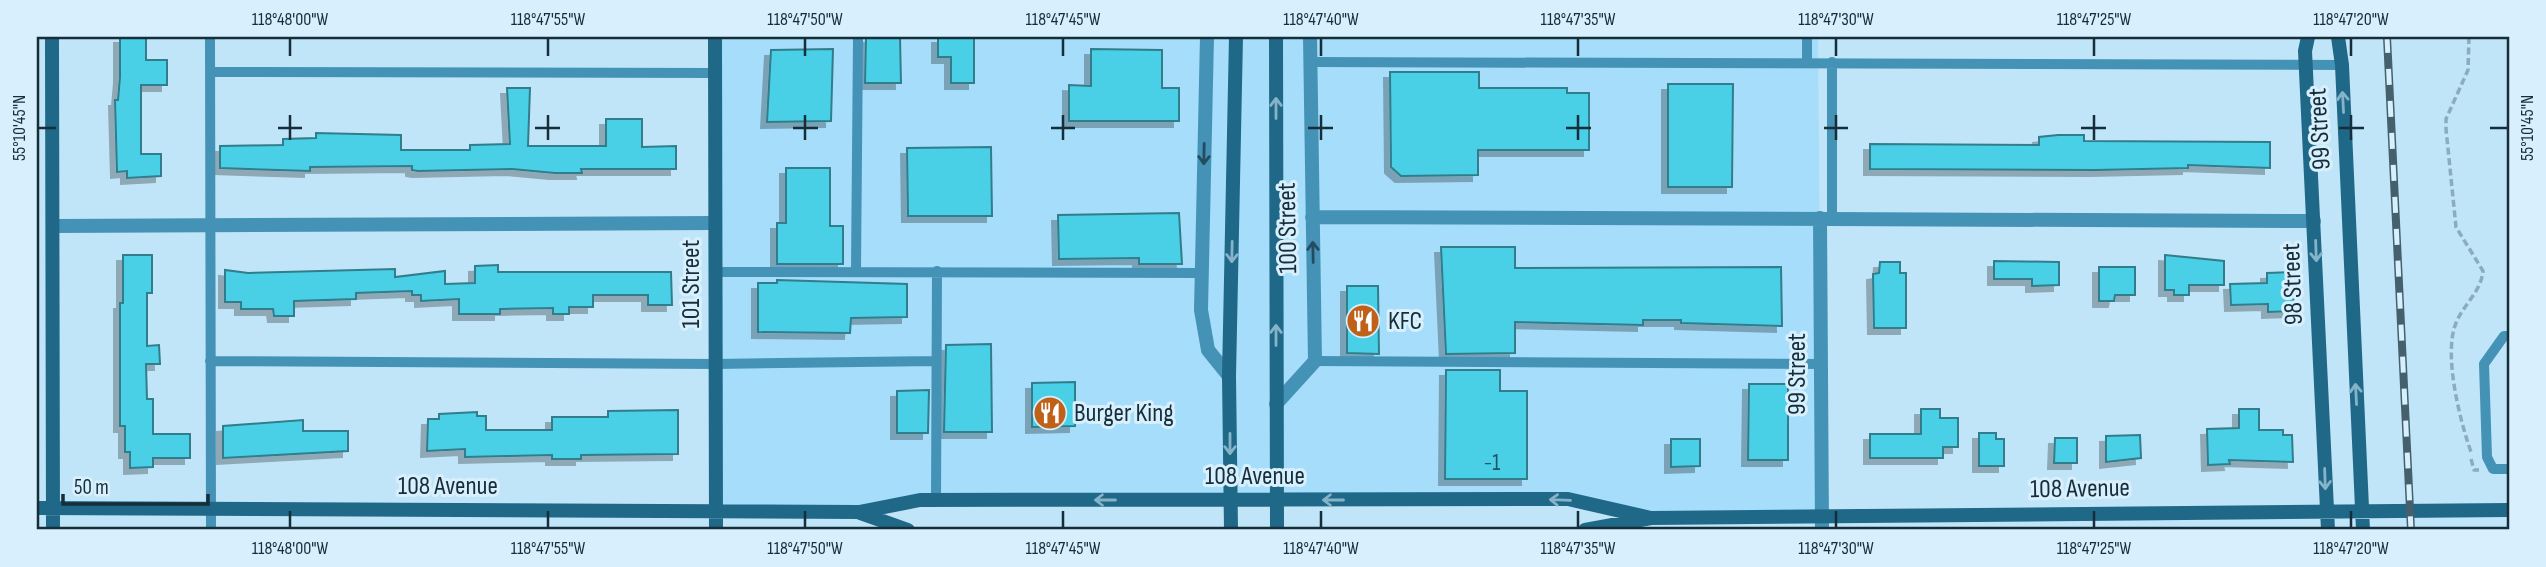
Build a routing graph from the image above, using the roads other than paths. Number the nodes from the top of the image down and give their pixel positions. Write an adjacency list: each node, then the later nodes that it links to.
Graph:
1 (52, 37): 24 (street)
2 (209, 37): 17 (lane)
3 (715, 37): 18 (street, 101 Street)
4 (859, 37): 25 (lane)
5 (1207, 37): 28 (street, one-way to 28)
6 (1236, 37): 35 (street, 100 Street, one-way to 35)
7 (1276, 37): 36 (street, 100 Street, one-way to 7)
8 (1310, 37): 12 (street, 100 Street)
9 (1807, 37): 13 (lane)
10 (2308, 37): 16 (street, 98 Street)
11 (2338, 37): 15 (street, 99 Street)
12 (1311, 62): 13 (lane); 19 (street, 100 Street)
13 (1807, 62): 14 (lane)
14 (1832, 62): 16 (lane); 20 (lane)
15 (2342, 65): 16 (lane); 45 (street, 99 Street, one-way to 15)
16 (2306, 67): 21 (street, 98 Street)
17 (209, 72): 18 (lane); 23 (lane)
18 (715, 73): 22 (street, 101 Street)
19 (1312, 217): 20 (street); 32 (street, 100 Street, one-way to 19)
20 (1826, 218): 21 (street); 34 (street, 99 Street)
21 (2315, 221): 48 (street, 98 Street, one-way to 48)
22 (715, 223): 23 (street); 27 (street, 101 Street)
23 (210, 225): 24 (street); 30 (lane)
24 (54, 226): 42 (street)
25 (856, 270): 26 (lane); 27 (lane)
26 (937, 271): 28 (lane); 31 (lane)
27 (716, 272): 33 (street, 101 Street)
28 (1202, 273): 35 (street)
29 (2509, 336): 37 (lane)
30 (210, 361): 33 (lane); 43 (lane)
31 (936, 361): 33 (lane); 38 (lane)
32 (1315, 361): 34 (lane); 36 (street)
33 (716, 364): 46 (street, 101 Street)
34 (1821, 364): 50 (street, 99 Street)
35 (1229, 376): 39 (street, 100 Street, one-way to 39)
36 (1276, 404): 40 (street, 100 Street)
37 (2509, 469)
38 (936, 500): 39 (street, 108 Avenue, one-way to 38); 47 (street, 108 Avenue)
39 (1230, 500): 40 (street, 108 Avenue); 55 (street, 100 Street)
40 (1276, 500): 49 (street, 108 Avenue, one-way to 40); 56 (street, 100 Street)
41 (37, 508): 42 (street, 108 Avenue)
42 (52, 508): 43 (street, 108 Avenue); 51 (street)
43 (211, 509): 46 (street, 108 Avenue); 52 (lane)
44 (2509, 510): 45 (street, 108 Avenue)
45 (2361, 511): 48 (street, 108 Avenue); 59 (street)
46 (716, 512): 47 (street, 108 Avenue); 53 (street, 101 Street)
47 (859, 512): 54 (street, 108 Avenue)
48 (2327, 512): 50 (street, 108 Avenue); 58 (street, 98 Street)
49 (1651, 518): 50 (street, 108 Avenue); 57 (street, 108 Avenue)
50 (1822, 524)
51 (52, 530)
52 (211, 530)
53 (716, 530)
54 (908, 530)
55 (1231, 530)
56 (1277, 530)
57 (1585, 530)
58 (2328, 530)
59 (2363, 530)

